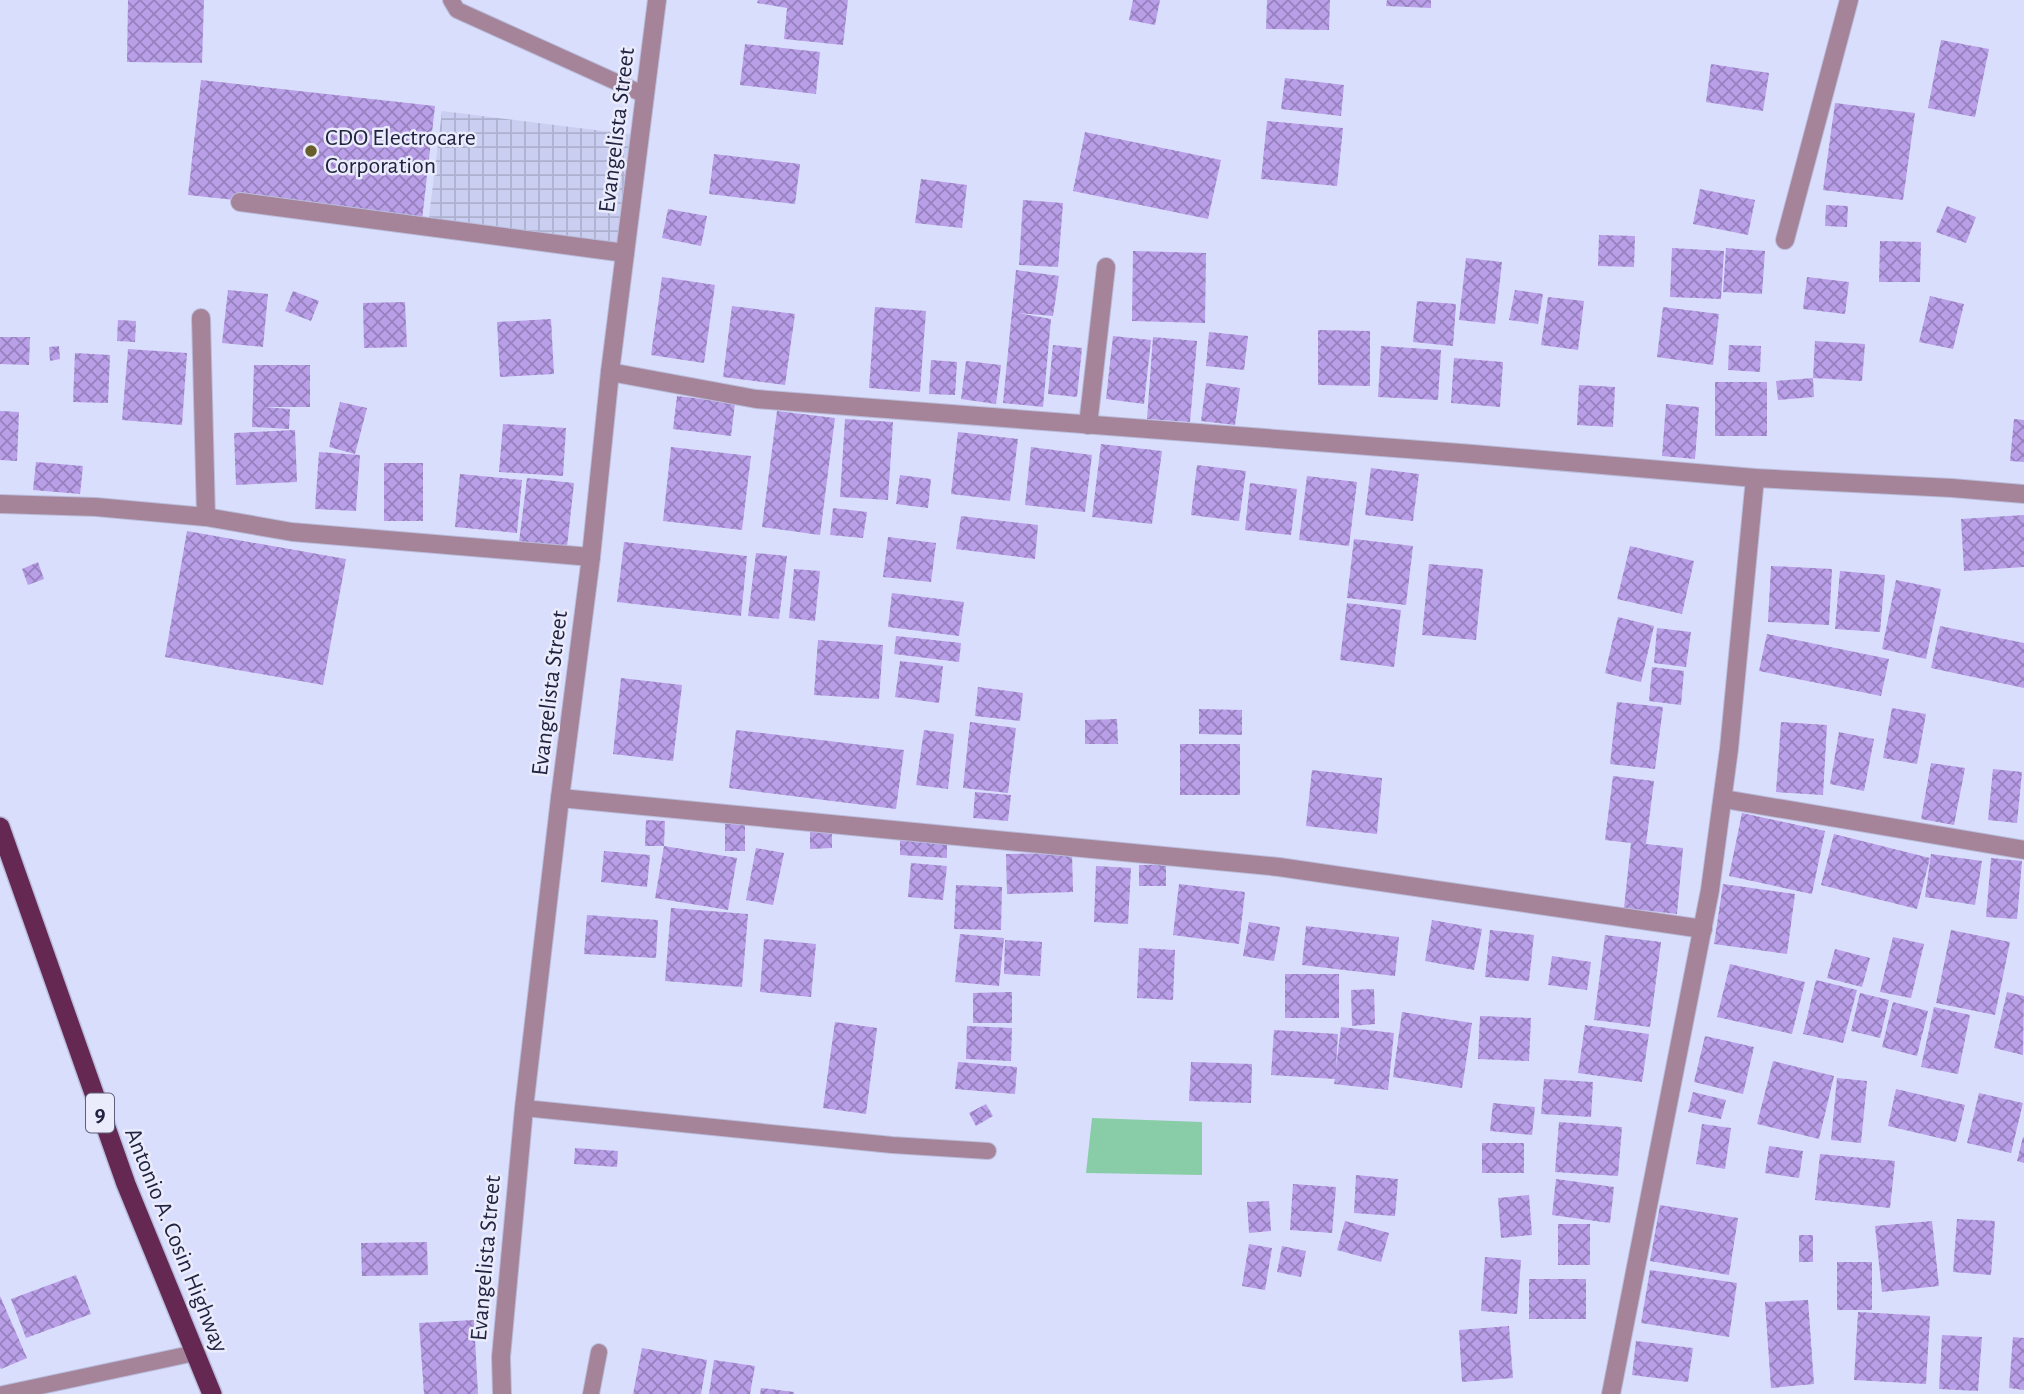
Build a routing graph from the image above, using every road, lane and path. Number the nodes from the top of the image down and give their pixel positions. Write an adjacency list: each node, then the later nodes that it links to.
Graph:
1 (451, 0): 4 (lane)
2 (657, 0): 4 (street, Evangelista Street)
3 (1849, 0): 6 (street)
4 (645, 95): 7 (street, Evangelista Street)
5 (240, 202): 7 (street)
6 (1786, 240)
7 (625, 253): 10 (street, Evangelista Street)
8 (1106, 267): 11 (street)
9 (201, 318): 15 (street)
10 (610, 372): 11 (street); 16 (street, Evangelista Street)
11 (1087, 425): 12 (street)
12 (1755, 478): 13 (street); 18 (street)
13 (2024, 494)
14 (0, 504): 15 (street)
15 (206, 517): 16 (street)
16 (591, 557): 17 (street, Evangelista Street)
17 (560, 798): 21 (street); 22 (street, Evangelista Street)
18 (1724, 799): 20 (street); 21 (street)
19 (0, 827): 25 (highway, Antonio A. Cosin Highway / 9)
20 (2024, 850)
21 (1703, 929): 30 (street)
22 (524, 1108): 23 (lane); 28 (street, Evangelista Street)
23 (988, 1151)
24 (599, 1352): 29 (lane)
25 (195, 1353): 26 (lane); 27 (highway, Antonio A. Cosin Highway / 9)
26 (3, 1394)
27 (212, 1394)
28 (502, 1394)
29 (591, 1394)
30 (1611, 1394)

